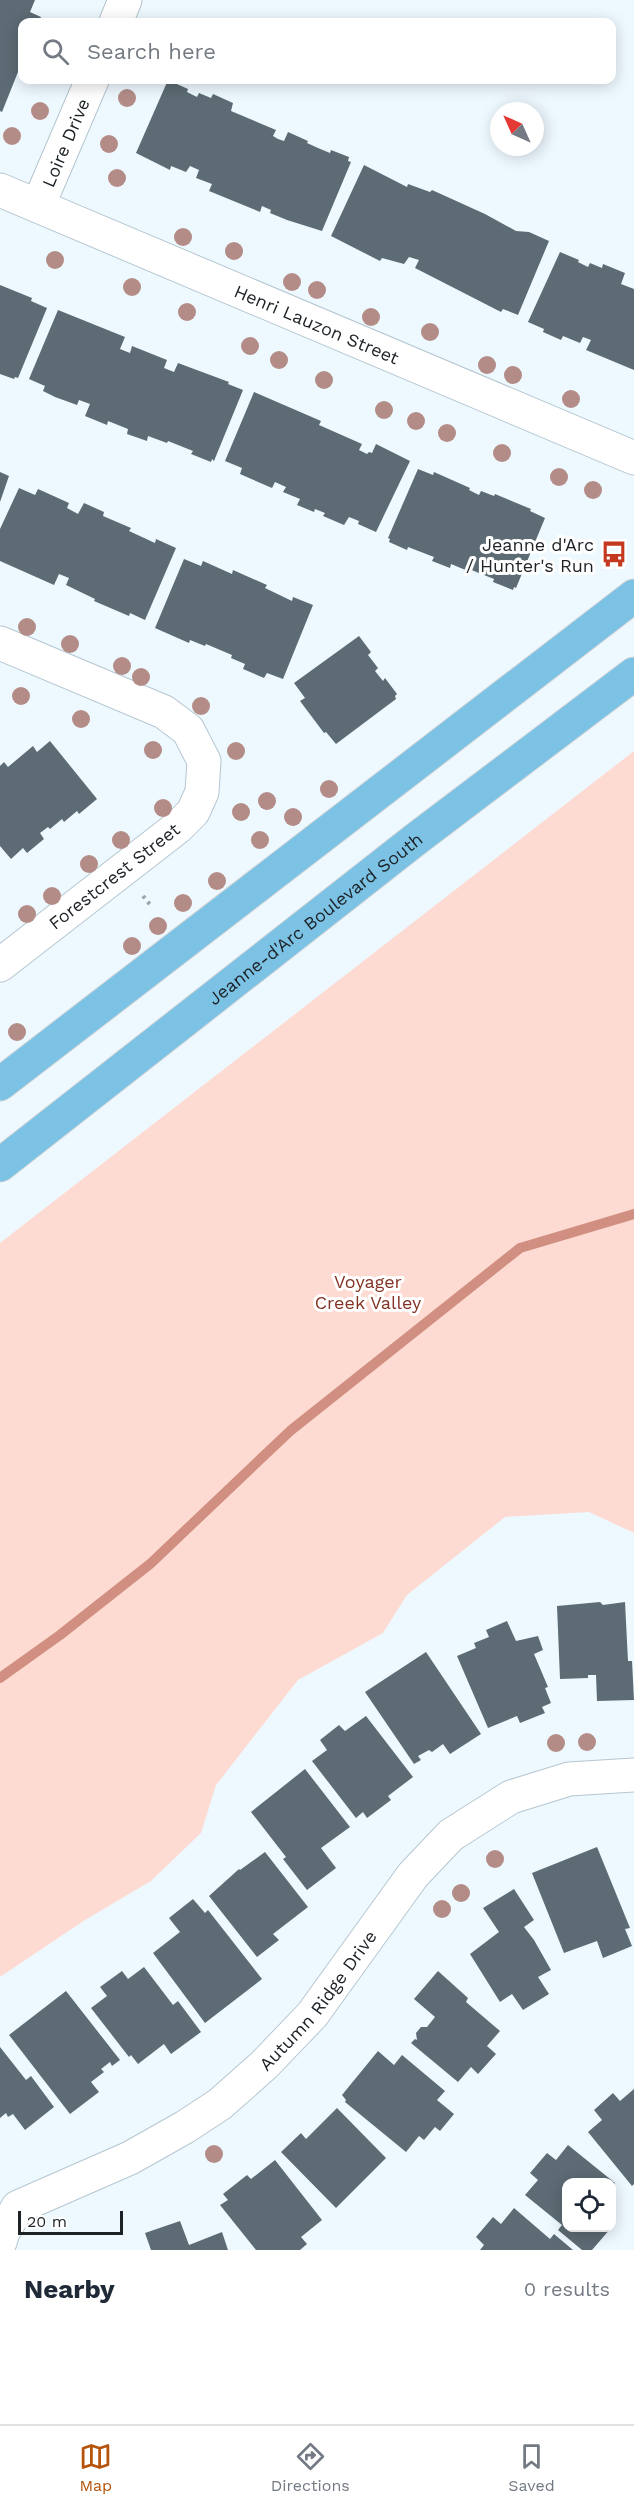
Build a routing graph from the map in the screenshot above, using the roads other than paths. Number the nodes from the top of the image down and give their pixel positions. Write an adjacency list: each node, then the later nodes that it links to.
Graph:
1 (125, 0): 2 (street)
2 (118, 18)
3 (90, 84): 5 (street, Loire Drive)
4 (0, 190): 5 (street, Henri Lauzon Street)
5 (38, 206): 6 (street, Henri Lauzon Street)
6 (634, 458)
7 (634, 596): 11 (main road)
8 (0, 643): 10 (street, Forestcrest Street)
9 (634, 674): 12 (main road, Jeanne-d'Arc Boulevard South)
10 (0, 965)
11 (0, 1084)
12 (0, 1165)
13 (634, 1775): 14 (street, Autumn Ridge Drive)
14 (0, 2242)

